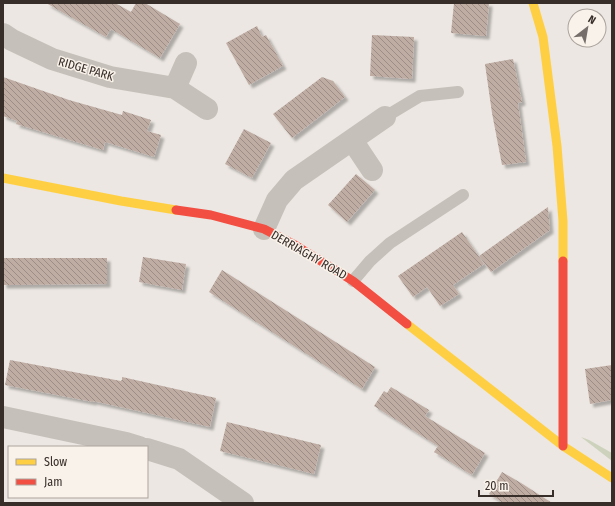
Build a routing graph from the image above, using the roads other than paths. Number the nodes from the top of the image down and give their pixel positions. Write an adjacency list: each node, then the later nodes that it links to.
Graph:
1 (533, 3): 16 (street)
2 (3, 34): 4 (street, RIDGE PARK)
3 (186, 63): 4 (street)
4 (175, 88): 6 (street, RIDGE PARK)
5 (458, 92): 7 (lane)
6 (207, 109)
7 (385, 117): 8 (street)
8 (352, 140): 9 (street); 12 (street)
9 (372, 170)
10 (3, 178): 12 (street, DERRIAGHY ROAD)
11 (463, 195): 13 (lane)
12 (264, 229): 13 (street, DERRIAGHY ROAD)
13 (353, 281): 16 (street, DERRIAGHY ROAD)
14 (3, 417): 15 (street)
15 (136, 446)
16 (563, 446): 18 (street, DERRIAGHY ROAD)
17 (148, 450): 19 (street)
18 (612, 478)
19 (243, 503)

